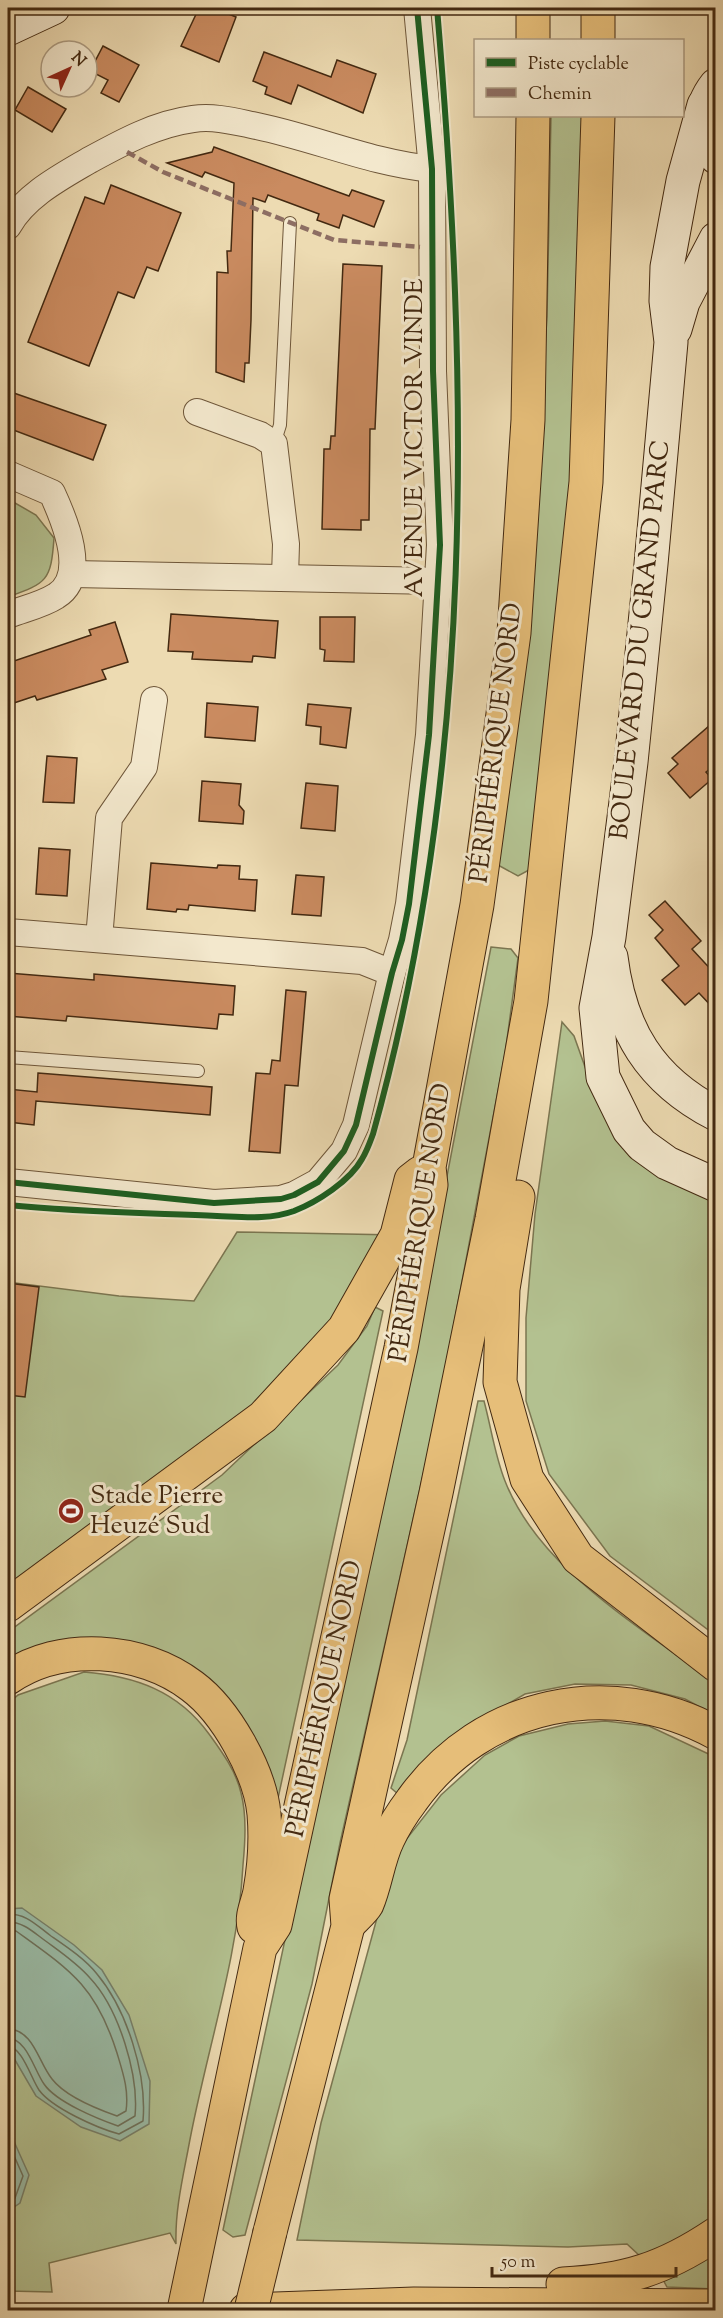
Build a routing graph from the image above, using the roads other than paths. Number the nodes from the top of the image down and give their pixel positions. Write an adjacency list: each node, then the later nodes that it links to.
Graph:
1 (53, 8): 5 (street)
2 (417, 8): 12 (street, AVENUE VICTOR VINDE)
3 (533, 8): 6 (highway)
4 (598, 8): 7 (highway)
5 (8, 30)
6 (533, 39)
7 (598, 39)
8 (710, 95): 11 (street); 16 (street, BOULEVARD DU GRAND PARC)
9 (533, 117): 33 (highway, PÉRIPHÉRIQUE NORD)
10 (598, 117): 29 (highway)
11 (716, 157)
12 (432, 169): 14 (street); 22 (street, AVENUE VICTOR VINDE)
13 (290, 223): 18 (lane)
14 (8, 224)
15 (716, 239): 16 (street, BOULEVARD DU GRAND PARC)
16 (670, 342): 26 (street, BOULEVARD DU GRAND PARC)
17 (197, 412): 18 (street)
18 (274, 444): 21 (street)
19 (8, 474): 20 (street)
20 (72, 574): 21 (street); 23 (street)
21 (285, 577): 22 (street)
22 (437, 580): 28 (street, AVENUE VICTOR VINDE)
23 (8, 615)
24 (154, 700): 27 (street)
25 (8, 932): 27 (street)
26 (609, 937): 32 (street, BOULEVARD DU GRAND PARC); 35 (street, BOULEVARD DU GRAND PARC)
27 (99, 939): 28 (street)
28 (392, 973): 34 (street, AVENUE VICTOR VINDE)
29 (531, 1000): 37 (highway); 40 (highway)
30 (8, 1057): 31 (lane)
31 (198, 1071)
32 (716, 1114)
33 (429, 1167): 36 (highway); 41 (highway, PÉRIPHÉRIQUE NORD)
34 (8, 1182)
35 (716, 1185)
36 (8, 1605)
37 (716, 1665)
38 (8, 1678): 41 (highway)
39 (716, 1733): 40 (highway)
40 (348, 1926): 47 (highway, bridge)
41 (260, 1948): 45 (highway, PÉRIPHÉRIQUE NORD)
42 (716, 2234): 43 (highway)
43 (414, 2304): 44 (highway); 46 (highway)
44 (716, 2306)
45 (184, 2310)
46 (246, 2310)
47 (251, 2310)

